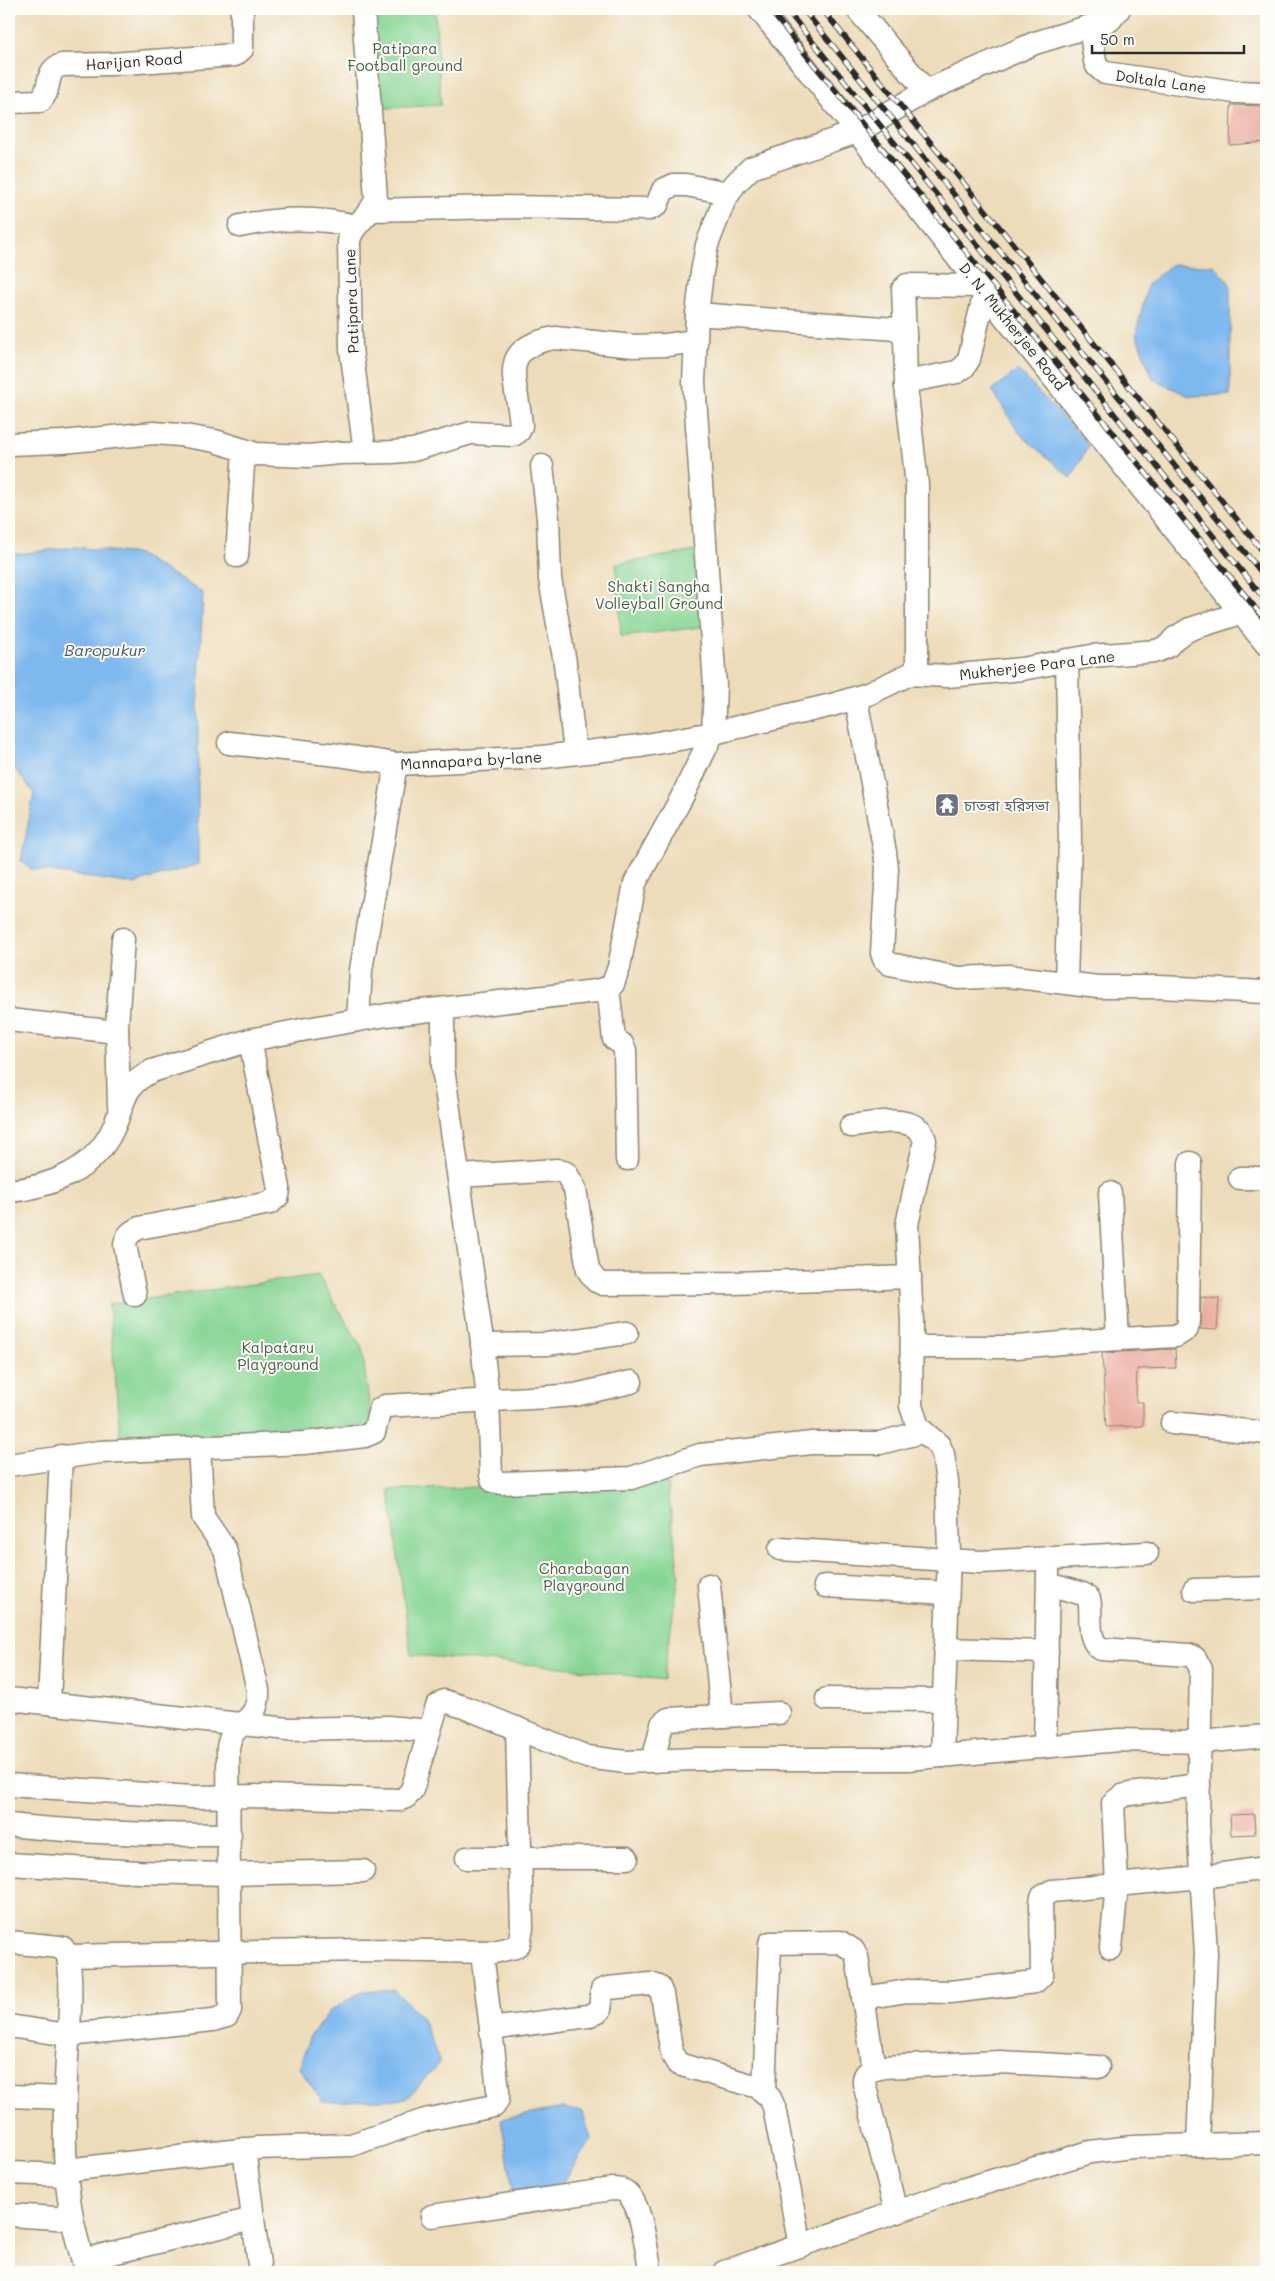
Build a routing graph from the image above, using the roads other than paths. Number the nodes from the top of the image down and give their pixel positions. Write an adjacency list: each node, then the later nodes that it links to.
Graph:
1 (242, 9): 9 (street, Harijan Road)
2 (362, 9): 12 (street)
3 (759, 9): 10 (street, D. N. Mukherjee Road)
4 (857, 9): 7 (street)
5 (1119, 9): 6 (street)
6 (1090, 27): 7 (street); 8 (street, Doltala Lane)
7 (926, 91): 10 (street)
8 (1266, 93)
9 (9, 102)
10 (857, 132): 11 (street); 15 (street, D. N. Mukherjee Road)
11 (729, 193): 12 (street); 16 (street)
12 (372, 210): 14 (street, Patipara Lane)
13 (240, 226): 14 (street)
14 (356, 226): 22 (street, Patipara Lane)
15 (983, 289): 17 (street); 19 (street); 25 (street, D. N. Mukherjee Road)
16 (697, 314): 17 (street); 18 (street)
17 (905, 337): 19 (street)
18 (696, 341): 22 (street); 30 (street)
19 (906, 386): 28 (street)
20 (9, 444): 21 (street)
21 (244, 450): 22 (street); 24 (street)
22 (365, 452)
23 (542, 466): 32 (street)
24 (237, 556)
25 (1241, 613): 26 (street, D. N. Mukherjee Road); 27 (street, Mukherjee Para Lane)
26 (1266, 644)
27 (1068, 660): 28 (street, Mukherjee Para Lane); 35 (street)
28 (917, 673): 29 (street, Mukherjee Para Lane)
29 (856, 699): 30 (street, Mukherjee Para Lane); 35 (street)
30 (713, 733): 32 (street, Mannapara by-lane); 36 (street)
31 (229, 743): 33 (street, Mannapara by-lane)
32 (575, 753): 33 (street, Mannapara by-lane)
33 (396, 764): 40 (street)
34 (123, 939): 41 (street)
35 (1066, 983): 37 (street)
36 (608, 988): 38 (street); 45 (street)
37 (1266, 992)
38 (443, 1010): 40 (street); 47 (street)
39 (9, 1020): 41 (street)
40 (358, 1020): 42 (street)
41 (117, 1032): 43 (street)
42 (250, 1040): 43 (street); 53 (street)
43 (119, 1113): 50 (street)
44 (851, 1126): 52 (street)
45 (627, 1159)
46 (1190, 1163): 55 (street)
47 (460, 1176): 52 (street); 56 (street)
48 (1240, 1178): 49 (street)
49 (1266, 1178)
50 (9, 1191)
51 (1110, 1193): 55 (street)
52 (910, 1277): 57 (street)
53 (134, 1294)
54 (627, 1334): 56 (street)
55 (1118, 1339): 57 (street)
56 (482, 1345): 59 (street)
57 (912, 1347): 61 (street)
58 (631, 1382): 59 (street)
59 (488, 1400): 61 (street); 63 (street)
60 (1172, 1423): 62 (street)
61 (922, 1432): 69 (street)
62 (1266, 1433)
63 (199, 1446): 64 (street); 84 (street)
64 (61, 1456): 65 (street); 81 (street)
65 (9, 1465)
66 (780, 1549): 69 (street)
67 (1147, 1553): 68 (street)
68 (1048, 1557): 69 (street); 71 (street)
69 (949, 1560): 75 (street)
70 (709, 1584): 83 (street)
71 (1048, 1584): 77 (street); 88 (street)
72 (825, 1586): 75 (street)
73 (1266, 1588): 74 (street)
74 (1194, 1590)
75 (947, 1593): 76 (street)
76 (945, 1649): 77 (street); 80 (street)
77 (1047, 1652): 89 (street)
78 (9, 1699): 81 (street)
79 (826, 1699): 80 (street)
80 (944, 1700): 90 (street)
81 (49, 1702): 84 (street)
82 (779, 1713): 83 (street)
83 (722, 1716): 91 (street)
84 (242, 1725): 86 (street); 94 (street)
85 (517, 1728): 86 (street); 91 (street); 98 (street)
86 (429, 1731): 94 (street)
87 (1266, 1736): 88 (street)
88 (1201, 1742): 89 (street); 93 (street)
89 (1045, 1747): 90 (street)
90 (942, 1756): 91 (street)
91 (653, 1761)
92 (9, 1784): 94 (street)
93 (1199, 1785): 104 (street); 105 (street)
94 (229, 1797): 96 (street)
95 (9, 1825): 96 (street)
96 (230, 1835): 103 (street)
97 (468, 1858): 98 (street)
98 (521, 1858): 99 (street); 108 (street)
99 (627, 1858)
100 (9, 1864): 103 (street)
101 (1266, 1868): 104 (street)
102 (364, 1871): 103 (street)
103 (230, 1874): 109 (street)
104 (1202, 1877): 105 (street); 121 (street)
105 (1117, 1885): 107 (street); 111 (street)
106 (9, 1942): 110 (street)
107 (1111, 1948)
108 (482, 1952): 109 (street); 113 (street)
109 (230, 1953): 110 (street); 114 (street)
110 (68, 1956): 114 (street)
111 (863, 1998): 116 (street); 117 (street)
112 (9, 2026): 114 (street)
113 (491, 2029): 117 (street); 122 (street)
114 (68, 2035): 119 (street)
115 (1098, 2067): 116 (street)
116 (874, 2070): 125 (street)
117 (764, 2091): 130 (street)
118 (9, 2096): 119 (street)
119 (65, 2098): 123 (street)
120 (1266, 2143): 121 (street)
121 (1198, 2144): 125 (street)
122 (244, 2149): 123 (street); 129 (street)
123 (67, 2172): 124 (street); 128 (street)
124 (9, 2173)
125 (896, 2212): 130 (street)
126 (9, 2215): 128 (street)
127 (432, 2216): 134 (street)
128 (71, 2219): 131 (street)
129 (253, 2219): 131 (street); 133 (street)
130 (800, 2246): 132 (street)
131 (85, 2266)
132 (735, 2270)
133 (260, 2272)
134 (651, 2272)

